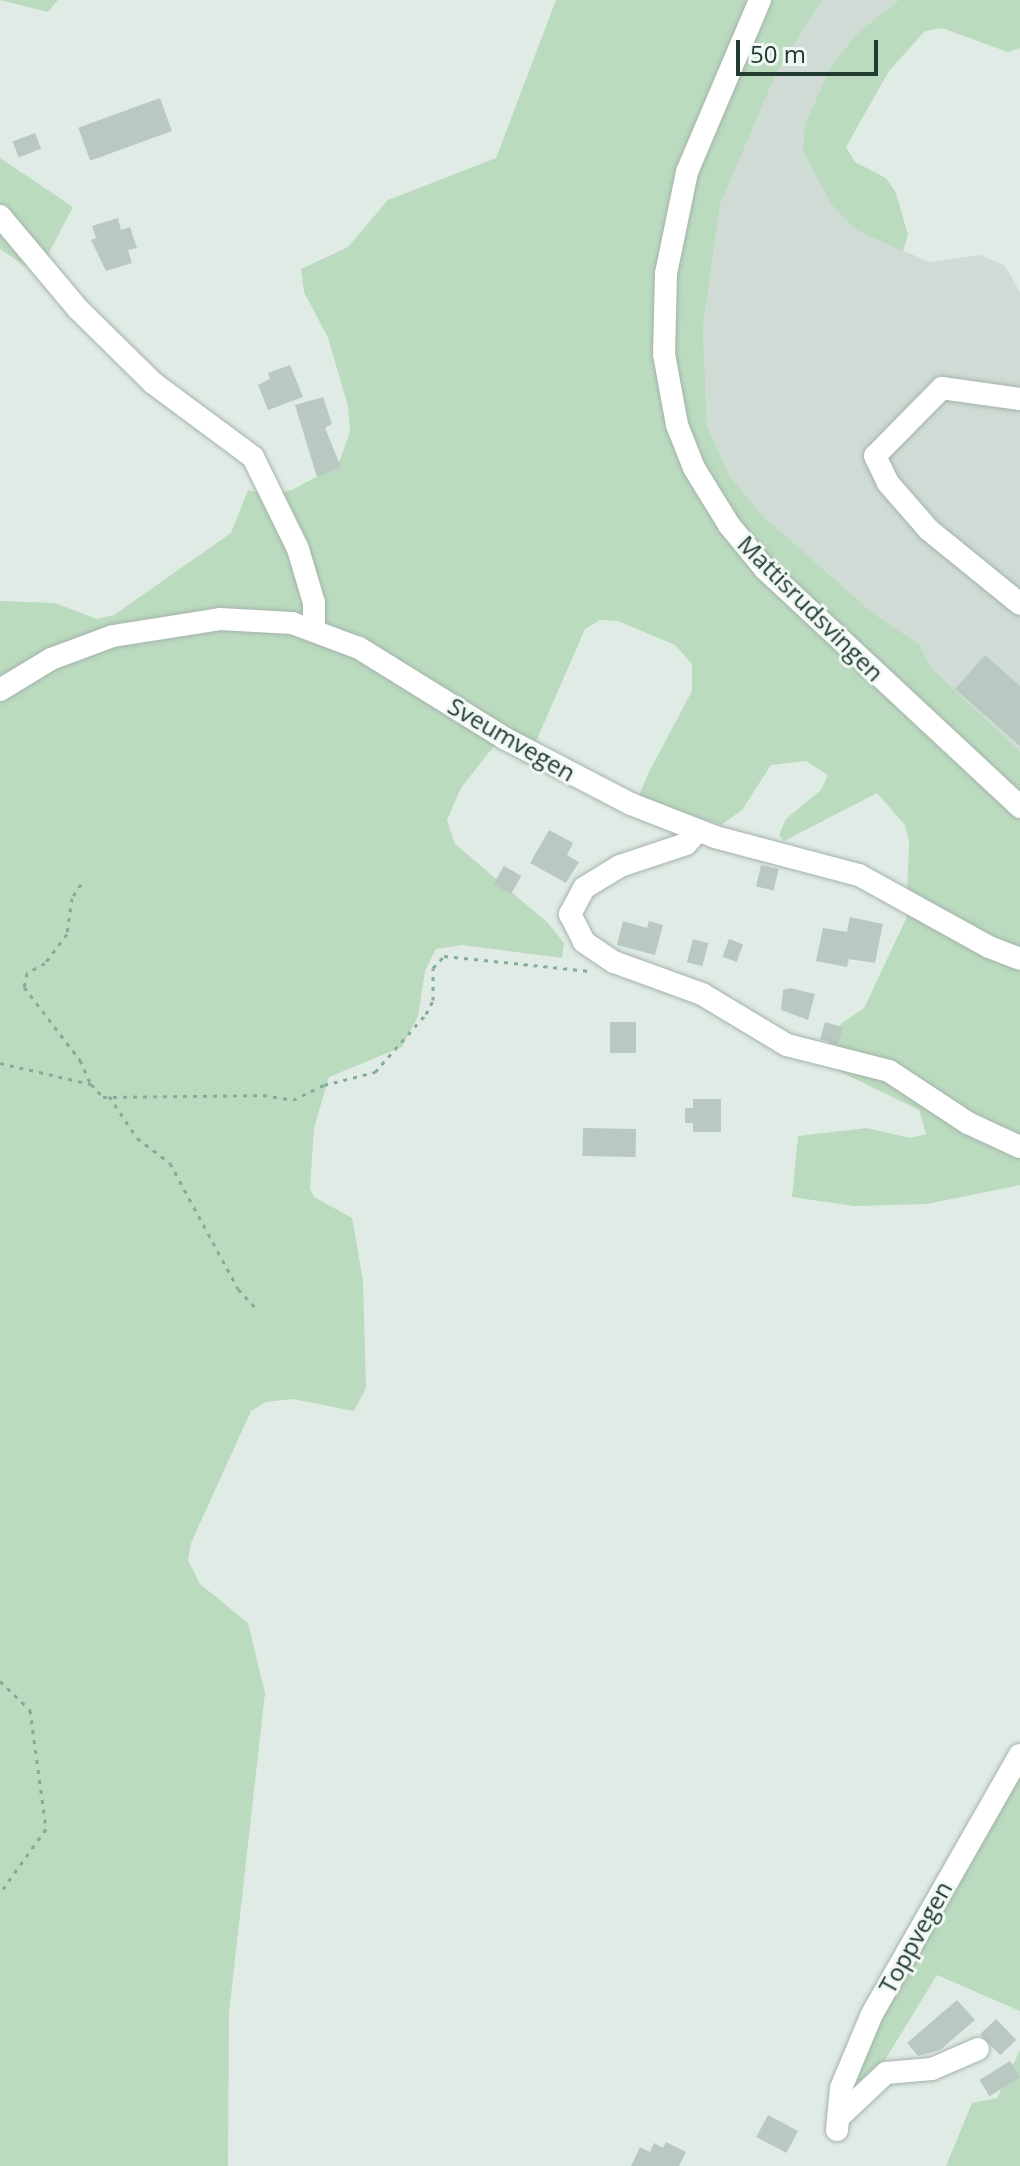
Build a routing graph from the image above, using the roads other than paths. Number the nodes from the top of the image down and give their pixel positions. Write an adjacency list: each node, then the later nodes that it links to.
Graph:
1 (760, 0): 7 (street, Mattisrudsvingen)
2 (0, 216): 5 (street)
3 (1020, 399): 4 (street)
4 (1020, 604)
5 (314, 628): 6 (street, Sveumvegen); 8 (street, Sveumvegen)
6 (0, 690)
7 (1020, 807)
8 (697, 832): 9 (street, Sveumvegen); 10 (street)
9 (1020, 959)
10 (1020, 1147)
11 (1020, 1755): 12 (street, Toppvegen)
12 (978, 2049)

